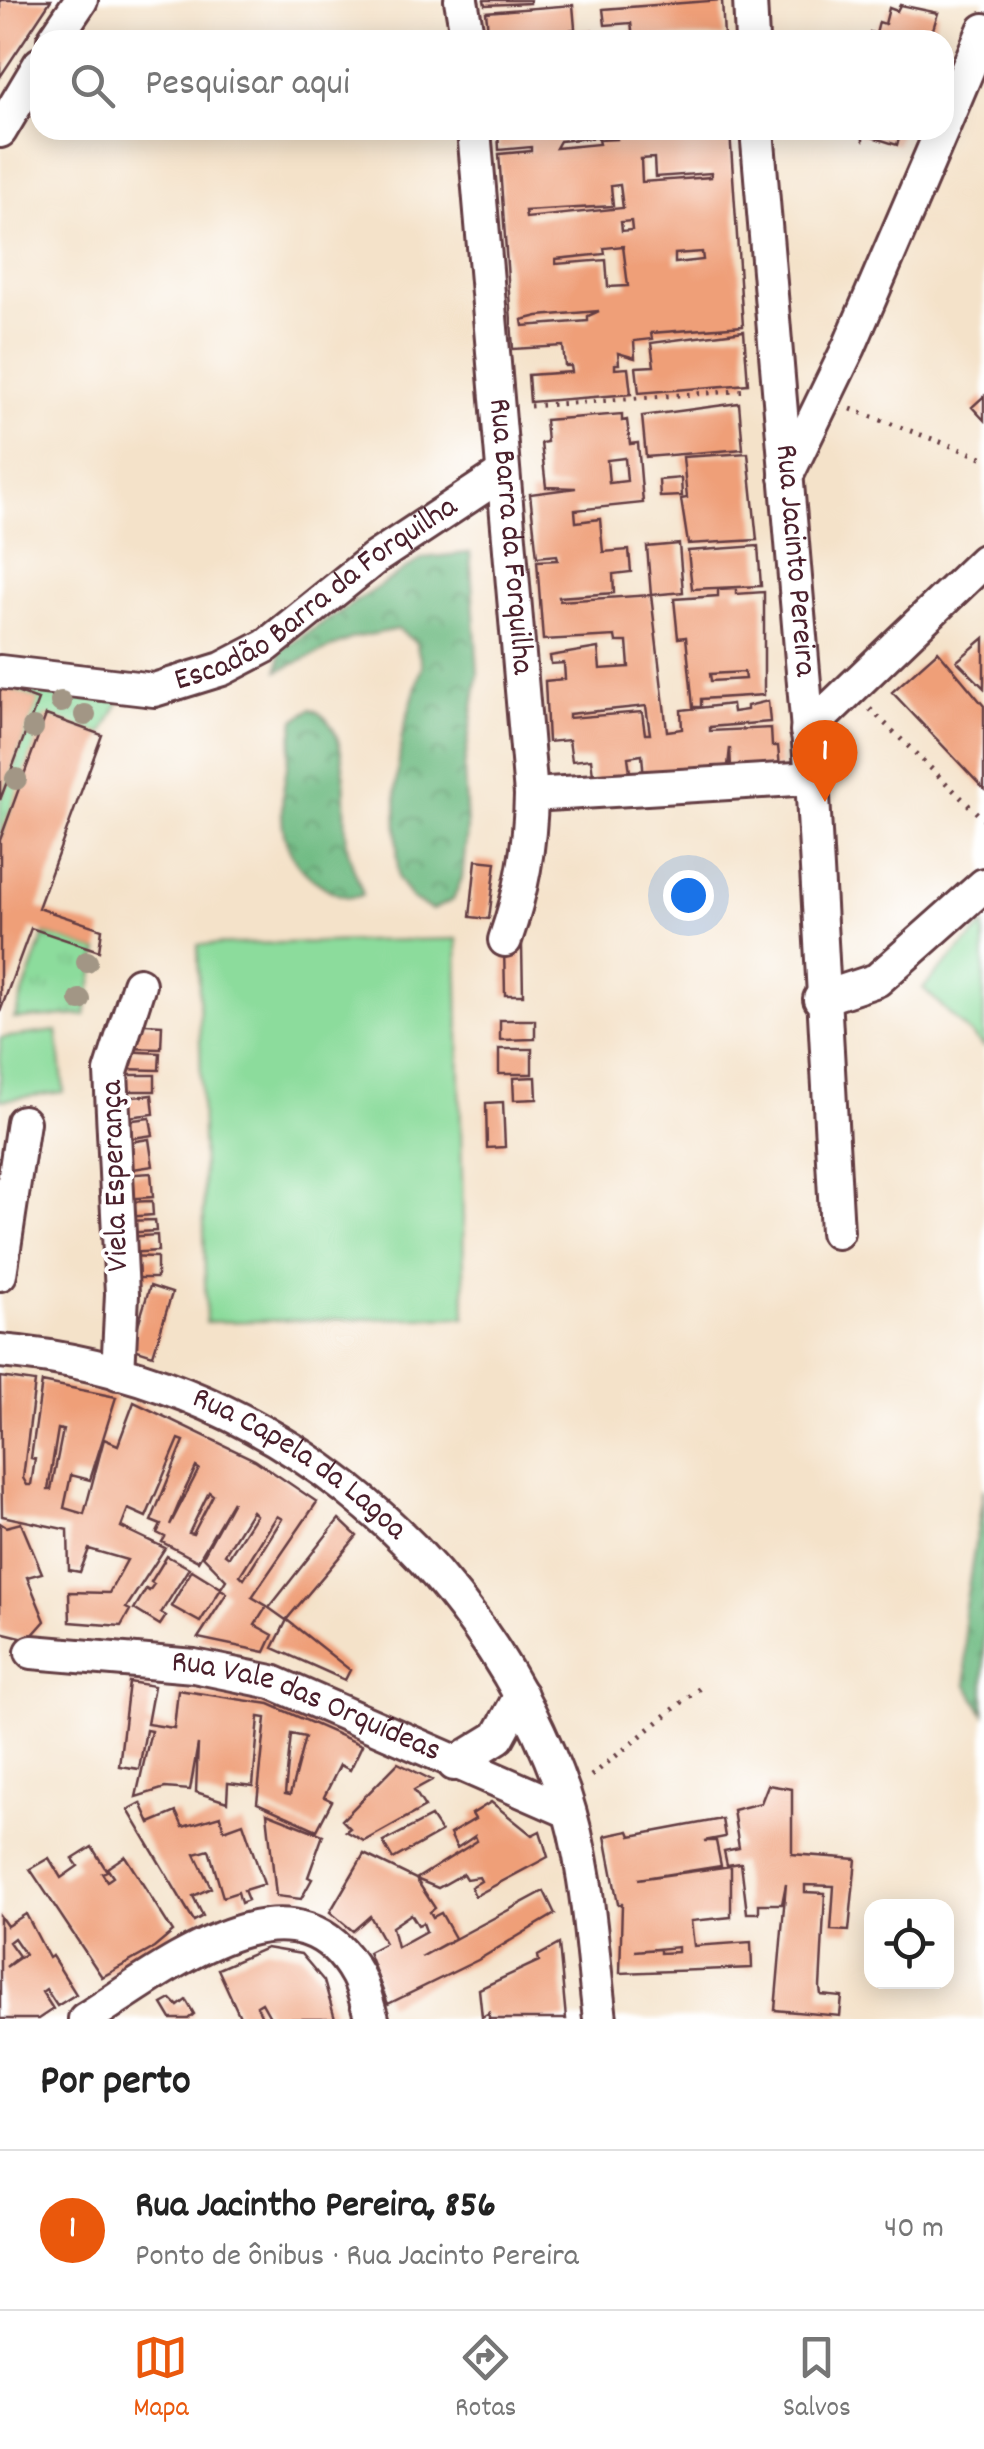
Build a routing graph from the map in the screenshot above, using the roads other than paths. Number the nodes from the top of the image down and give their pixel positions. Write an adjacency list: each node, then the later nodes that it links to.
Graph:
1 (82, 0): 4 (street)
2 (461, 0): 5 (street)
3 (750, 0): 6 (street)
4 (61, 30)
5 (466, 30)
6 (752, 30)
7 (984, 30): 9 (street)
8 (30, 81): 10 (street)
9 (954, 101)
10 (0, 131)
11 (475, 140): 14 (street, Rua Barra da Forquilha)
12 (758, 140): 15 (street, Rua Jacinto Pereira)
13 (937, 140): 15 (street)
14 (502, 474): 17 (street, Escadão Barra da Forquilha); 20 (street, Rua Barra da Forquilha)
15 (785, 480): 18 (street, Rua Jacinto Pereira)
16 (984, 560): 18 (street)
17 (0, 672)
18 (807, 731): 19 (street, Rua Jacinto Pereira)
19 (812, 778): 20 (street); 24 (street, Rua Jacinto Pereira)
20 (531, 795): 22 (street, Rua Barra da Forquilha)
21 (984, 885): 24 (street)
22 (505, 940)
23 (140, 984): 29 (street, Viela Esperança)
24 (820, 999): 26 (street, Rua Jacinto Pereira)
25 (23, 1122): 27 (street)
26 (837, 1232)
27 (0, 1274)
28 (0, 1351): 29 (street, Rua Capela da Lagoa)
29 (118, 1374): 31 (street, Rua Capela da Lagoa)
30 (32, 1652): 32 (street, Rua Vale das Orquídeas)
31 (521, 1695): 32 (street); 33 (street, Rua Capela da Lagoa)
32 (454, 1764): 33 (street, Rua Vale das Orquídeas)
33 (566, 1803): 36 (street, Rua Capela da Lagoa)
34 (84, 2019): 35 (street)
35 (372, 2019)
36 (600, 2019)

